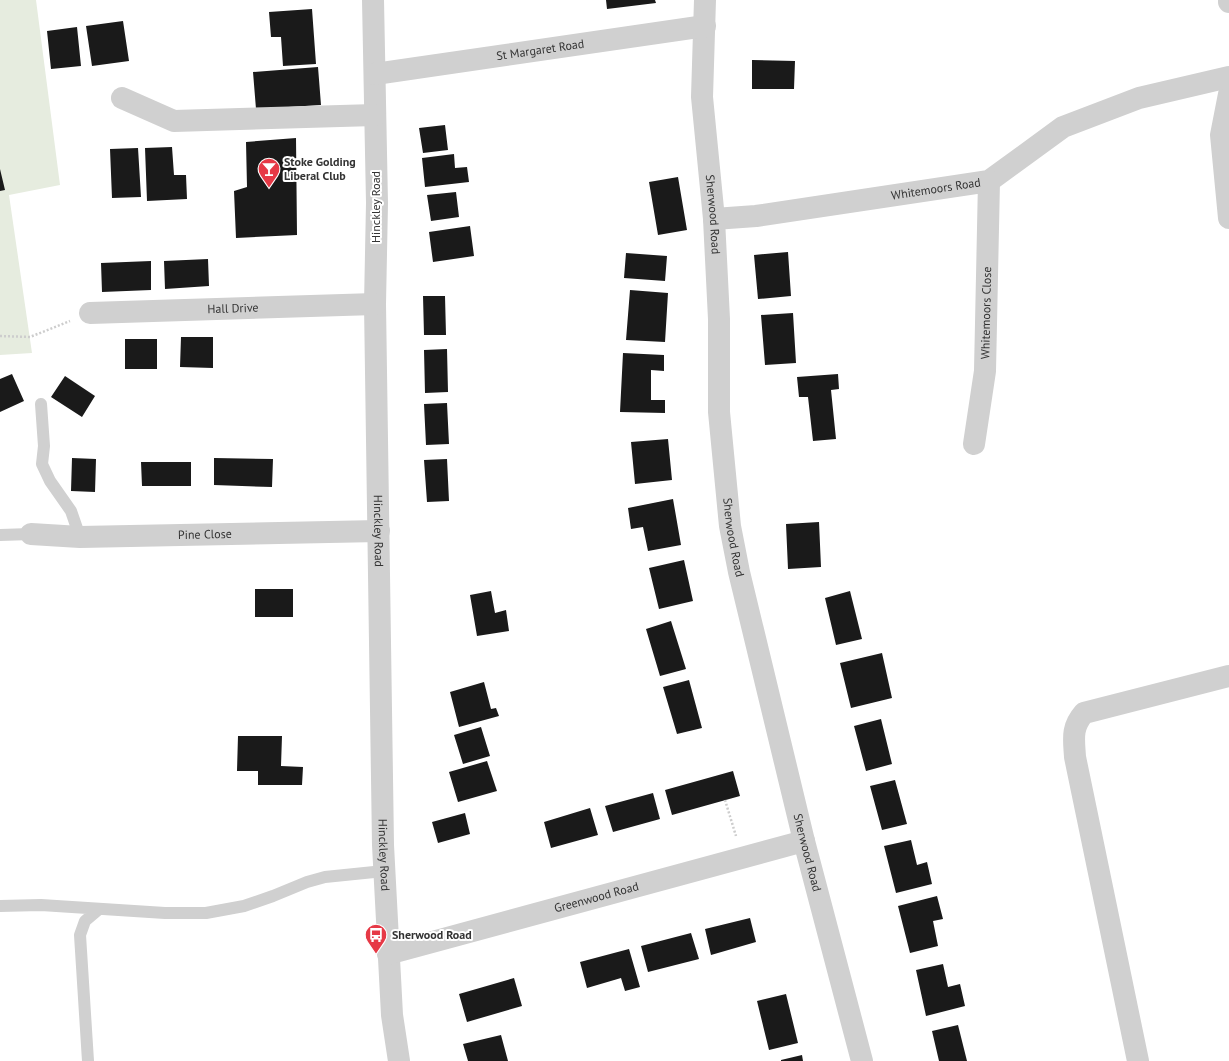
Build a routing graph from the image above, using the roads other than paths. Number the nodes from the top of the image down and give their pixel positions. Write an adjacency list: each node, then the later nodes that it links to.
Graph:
1 (373, 0): 4 (street, Hinckley Road)
2 (705, 0): 3 (street, Sherwood Road)
3 (705, 26): 4 (street, St Margaret Road); 11 (street, Sherwood Road)
4 (375, 74): 8 (street, Hinckley Road)
5 (1229, 77): 9 (street, Whitemoors Road)
6 (1229, 94): 10 (street)
7 (122, 98): 8 (street)
8 (375, 115): 12 (street, Hinckley Road)
9 (989, 181): 11 (street, Whitemoors Road); 15 (street, Whitemoors Close)
10 (1229, 218)
11 (714, 219): 21 (street, Sherwood Road)
12 (375, 304): 13 (street, Hall Drive); 16 (street, Hinckley Road)
13 (90, 313)
14 (41, 404): 19 (lane)
15 (974, 444)
16 (379, 531): 19 (street, Pine Close); 22 (street, Hinckley Road)
17 (31, 534): 18 (lane); 19 (street, Pine Close)
18 (0, 535)
19 (80, 537)
20 (1229, 676): 29 (street)
21 (804, 841): 25 (street, Greenwood Road); 28 (street, Sherwood Road)
22 (384, 871): 24 (lane); 25 (street, Hinckley Road)
23 (0, 906): 24 (lane)
24 (98, 910): 26 (lane)
25 (388, 954): 27 (street, Hinckley Road)
26 (88, 1061)
27 (399, 1061)
28 (862, 1061)
29 (1138, 1061)

